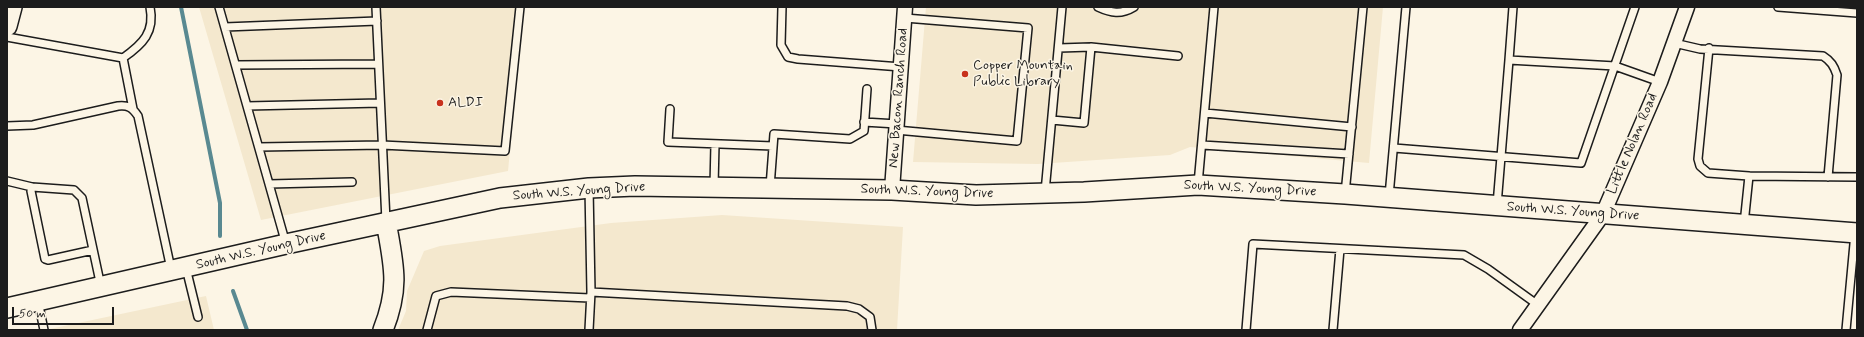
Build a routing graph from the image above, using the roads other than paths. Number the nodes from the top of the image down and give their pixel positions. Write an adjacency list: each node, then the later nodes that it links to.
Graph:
1 (12, 7): 20 (main road)
2 (150, 7): 28 (lane)
3 (219, 7): 21 (lane)
4 (376, 7): 19 (lane)
5 (520, 7): 47 (lane)
6 (782, 7): 33 (lane)
7 (1062, 7): 25 (lane)
8 (1098, 7): 9 (lane)
9 (1134, 7)
10 (1214, 7): 40 (lane)
11 (1363, 7): 45 (lane)
12 (1406, 7): 51 (lane)
13 (1513, 7): 29 (lane)
14 (1635, 7): 32 (lane)
15 (1687, 7): 23 (street, Little Nolan Road)
16 (1778, 7): 18 (lane)
17 (905, 12): 33 (street, New Bacon Ranch Road); 44 (lane)
18 (1857, 13)
19 (377, 21): 21 (lane); 30 (lane)
20 (7, 26)
21 (225, 27): 31 (lane)
22 (7, 37): 28 (lane)
23 (1674, 43): 26 (lane); 34 (street, Little Nolan Road)
24 (1091, 47): 25 (lane); 27 (lane); 41 (lane)
25 (1059, 48): 41 (lane)
26 (1709, 48): 54 (lane); 55 (lane)
27 (1178, 56)
28 (123, 58): 38 (lane)
29 (1509, 60): 32 (lane); 53 (lane)
30 (378, 64): 31 (lane); 36 (lane)
31 (236, 65): 37 (lane)
32 (1615, 66): 34 (lane); 53 (lane)
33 (901, 67): 44 (street, New Bacon Ranch Road)
34 (1660, 82): 70 (street, Little Nolan Road)
35 (867, 89): 42 (lane)
36 (380, 103): 37 (lane); 47 (lane)
37 (247, 106): 50 (lane)
38 (134, 109): 43 (lane); 77 (lane)
39 (670, 109): 46 (lane)
40 (1204, 113): 45 (lane); 48 (lane)
41 (1052, 120): 66 (lane)
42 (864, 122): 44 (lane); 49 (lane)
43 (7, 126)
44 (897, 127): 65 (street, New Bacon Ranch Road)
45 (1352, 127): 52 (lane)
46 (715, 144): 49 (lane); 62 (lane)
47 (382, 145): 50 (lane); 71 (lane)
48 (1202, 145): 52 (lane); 60 (lane)
49 (773, 146): 64 (lane)
50 (259, 147): 59 (lane)
51 (1394, 148): 53 (lane); 68 (lane)
52 (1349, 154): 67 (lane)
53 (1502, 157): 69 (lane)
54 (1749, 176): 55 (lane); 72 (lane)
55 (1828, 177): 56 (lane)
56 (1857, 177)
57 (7, 181): 61 (lane)
58 (352, 182): 59 (lane)
59 (269, 184): 74 (lane)
60 (1198, 185): 66 (main road, South W.S. Young Drive); 67 (main road, South W.S. Young Drive)
61 (32, 187): 76 (lane); 76 (lane)
62 (714, 187): 63 (main road, South W.S. Young Drive); 64 (main road, South W.S. Young Drive)
63 (589, 188): 71 (main road, South W.S. Young Drive); 80 (lane)
64 (770, 188): 65 (main road, South W.S. Young Drive)
65 (892, 190): 66 (main road, South W.S. Young Drive)
66 (1045, 194)
67 (1345, 194): 68 (main road, South W.S. Young Drive)
68 (1389, 198): 69 (main road, South W.S. Young Drive)
69 (1497, 206): 70 (main road, South W.S. Young Drive)
70 (1603, 214): 72 (main road, South W.S. Young Drive); 83 (street, Little Nolan Road)
71 (386, 222): 74 (main road, South W.S. Young Drive); 88 (main road)
72 (1744, 225): 73 (main road, South W.S. Young Drive)
73 (1856, 233): 79 (lane)
74 (286, 244): 77 (main road, South W.S. Young Drive)
75 (1340, 249): 83 (lane); 92 (lane); 93 (lane)
76 (93, 250): 78 (lane)
77 (179, 270): 82 (main road, South W.S. Young Drive); 85 (lane)
78 (100, 282)
79 (1854, 284): 95 (lane)
80 (590, 295): 89 (lane); 90 (lane); 91 (lane)
81 (7, 296): 82 (main road)
82 (35, 302): 84 (main road, South W.S. Young Drive); 86 (main road); 87 (lane)
83 (1538, 305): 94 (street, Little Nolan Road)
84 (7, 308)
85 (198, 317)
86 (7, 321)
87 (44, 330)
88 (383, 330)
89 (427, 330)
90 (589, 330)
91 (872, 330)
92 (1246, 330)
93 (1333, 330)
94 (1520, 330)
95 (1846, 330)

